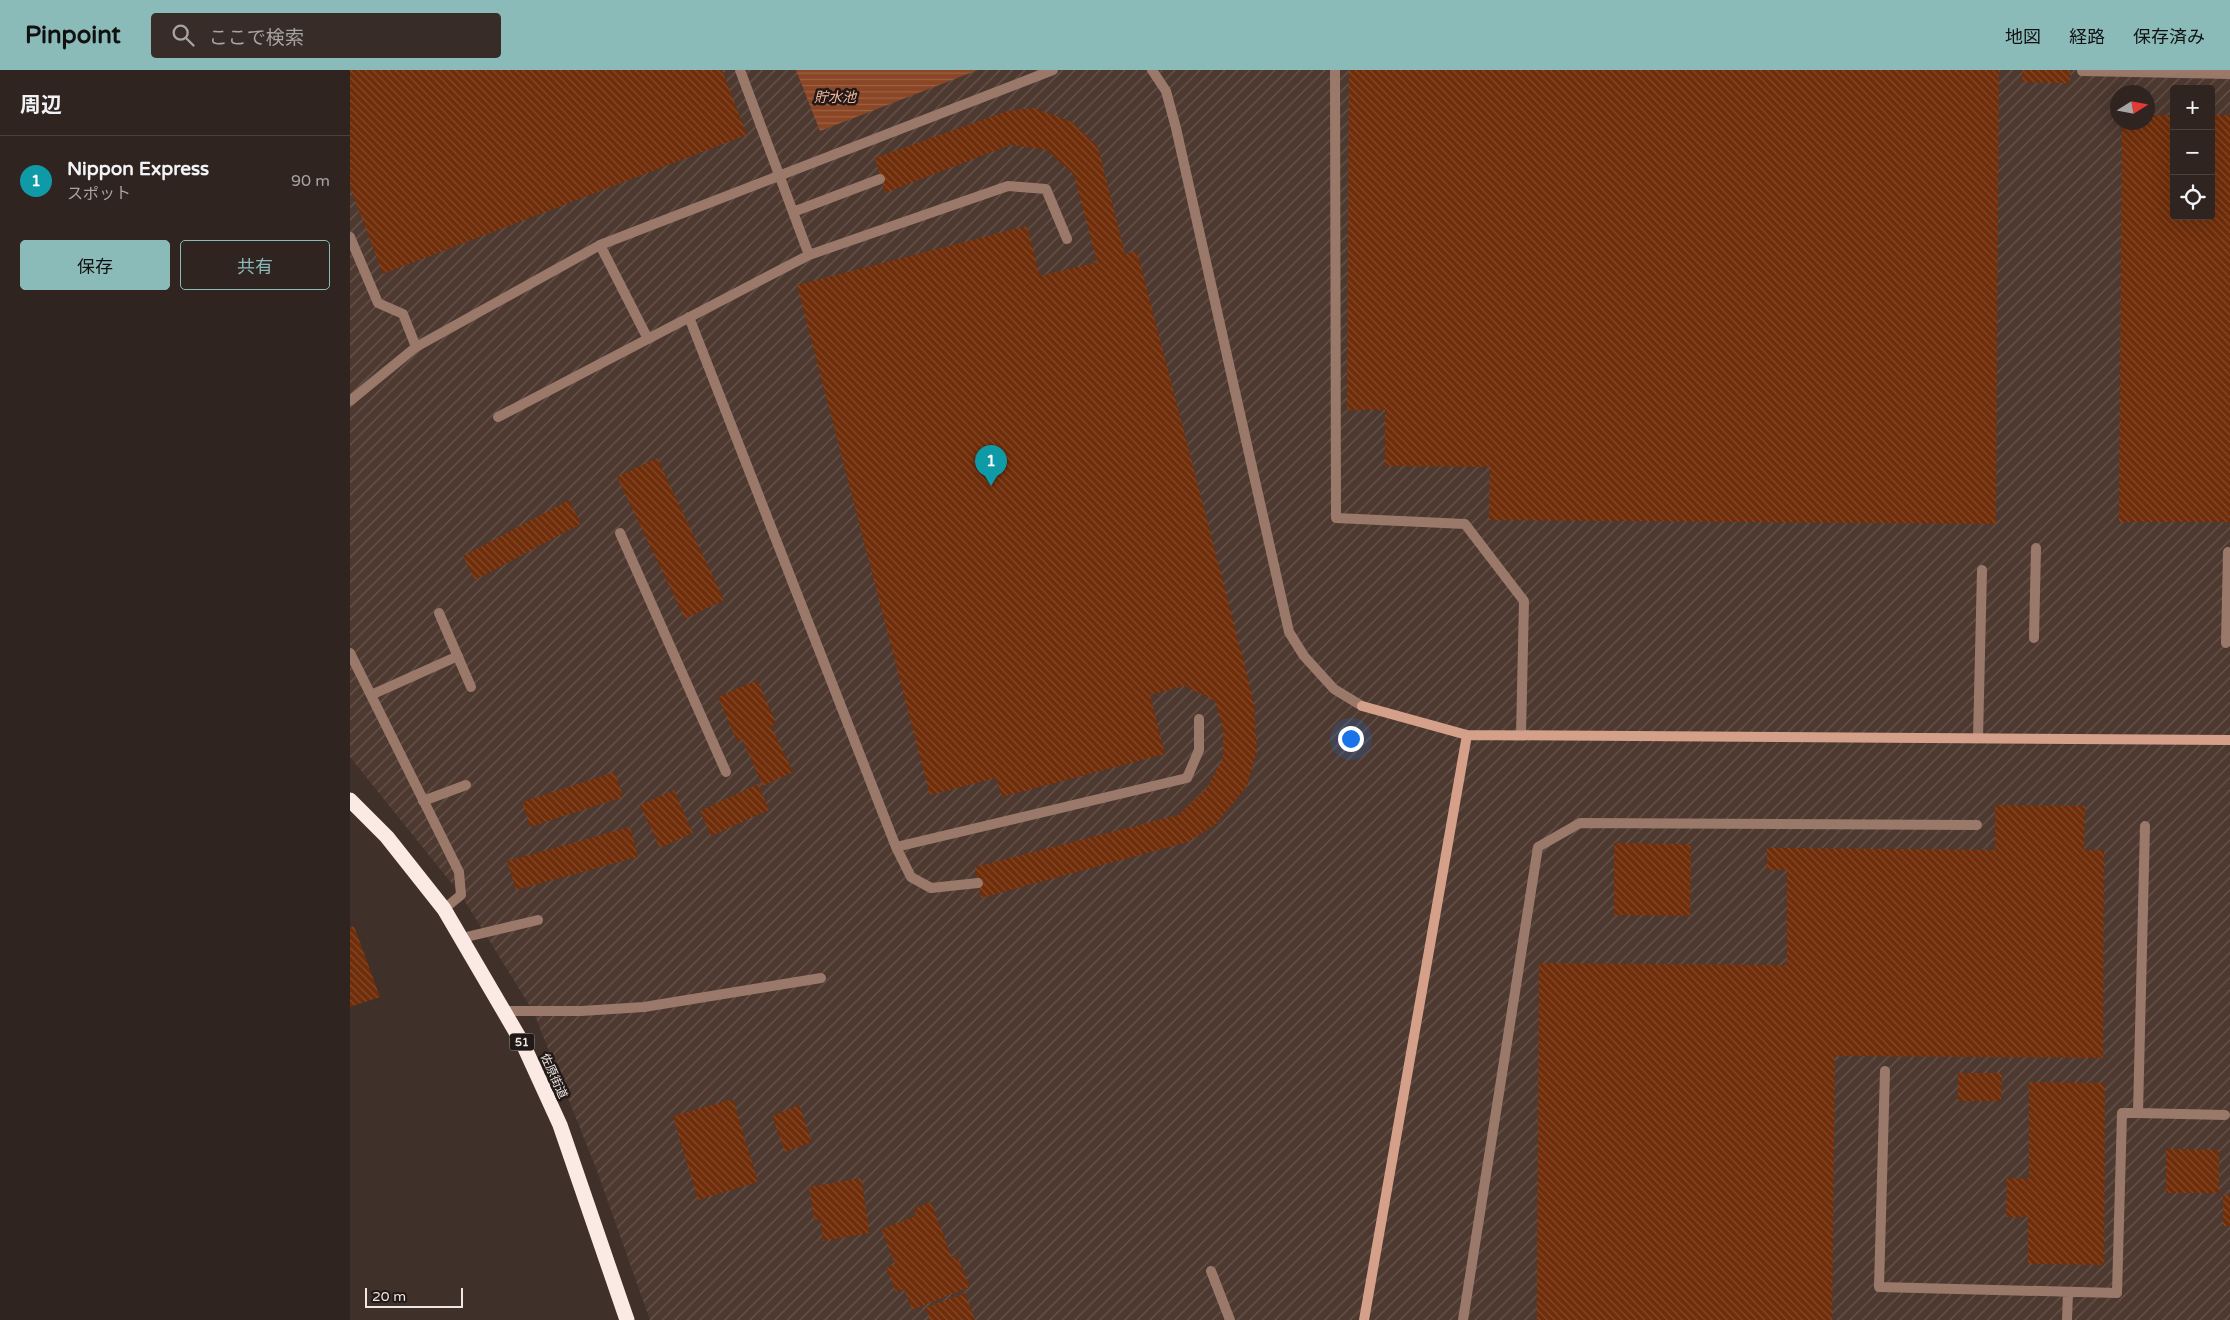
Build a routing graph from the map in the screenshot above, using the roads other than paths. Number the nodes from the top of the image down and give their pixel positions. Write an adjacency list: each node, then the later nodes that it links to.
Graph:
1 (740, 70): 7 (street)
2 (1053, 70): 7 (street)
3 (1152, 70): 32 (street)
4 (1335, 70): 33 (street)
5 (2082, 71): 6 (street)
6 (2230, 74)
7 (778, 174): 9 (street); 12 (street)
8 (880, 179): 9 (street)
9 (793, 212): 13 (street)
10 (350, 237): 16 (street)
11 (1067, 239): 13 (street)
12 (600, 245): 15 (street); 16 (street)
13 (809, 255): 14 (street)
14 (689, 317): 15 (street); 42 (street)
15 (648, 338): 18 (street)
16 (416, 347): 17 (street)
17 (350, 401)
18 (498, 417)
19 (620, 533): 36 (street)
20 (2036, 548): 25 (street)
21 (2228, 552): 23 (street)
22 (1982, 570): 34 (street)
23 (2229, 583): 26 (street)
24 (439, 613): 28 (street)
25 (2034, 638)
26 (2226, 643)
27 (350, 653): 30 (street)
28 (458, 656): 29 (street); 30 (street)
29 (471, 687)
30 (371, 695): 39 (street)
31 (1199, 719): 42 (street)
32 (1466, 735): 33 (street); 56 (street)
33 (1521, 735): 34 (street)
34 (1978, 738): 35 (street)
35 (2230, 740)
36 (726, 772)
37 (466, 785): 39 (street)
38 (350, 800): 44 (highway, 佐原街道 / 51)
39 (423, 801): 44 (street)
40 (1977, 825): 57 (street)
41 (2146, 826): 50 (street)
42 (896, 847): 43 (street)
43 (978, 883)
44 (444, 909): 46 (highway, 佐原街道 / 51)
45 (538, 920): 46 (street)
46 (462, 938): 48 (highway, 佐原街道 / 51)
47 (821, 978): 48 (street)
48 (504, 1011): 54 (highway, 佐原街道 / 51)
49 (1885, 1071): 53 (street)
50 (2138, 1113): 51 (street); 53 (street)
51 (2225, 1115)
52 (1211, 1271): 55 (street)
53 (2068, 1292): 58 (street)
54 (628, 1320)
55 (1230, 1320)
56 (1364, 1320)
57 (1463, 1320)
58 (2067, 1320)

